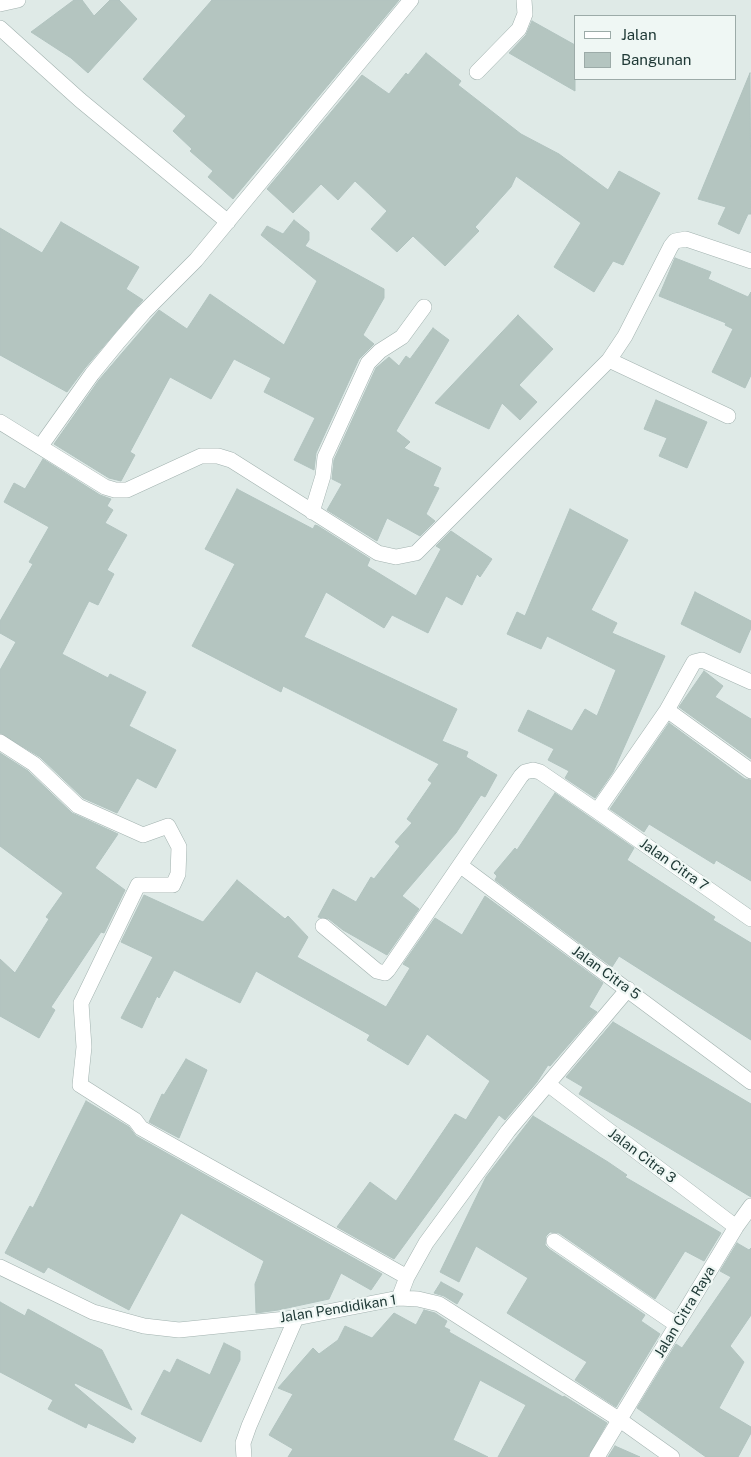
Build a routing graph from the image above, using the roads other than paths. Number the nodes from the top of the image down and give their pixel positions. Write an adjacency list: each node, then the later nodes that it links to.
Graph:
1 (18, 0): 4 (street)
2 (411, 0): 7 (street)
3 (524, 0): 6 (street)
4 (0, 4)
5 (0, 28): 7 (street)
6 (477, 72)
7 (228, 222): 13 (street)
8 (751, 261): 10 (street)
9 (424, 307): 14 (street)
10 (609, 360): 11 (street); 14 (street)
11 (728, 416)
12 (0, 422): 13 (street)
13 (40, 447): 14 (street)
14 (312, 512)
15 (751, 682): 16 (street)
16 (667, 710): 18 (street); 19 (street)
17 (0, 742): 30 (street)
18 (751, 771)
19 (597, 810): 20 (street, Jalan Citra 7); 21 (street, Jalan Citra 7)
20 (461, 866): 22 (street); 23 (street, Jalan Citra 5)
21 (751, 920)
22 (323, 926)
23 (628, 988): 24 (street, Jalan Citra 5); 25 (street)
24 (751, 1082)
25 (549, 1085): 27 (street, Jalan Citra 3); 30 (street)
26 (751, 1206): 27 (street, Jalan Citra Raya)
27 (736, 1227): 33 (street, Jalan Citra Raya)
28 (554, 1241): 33 (street)
29 (0, 1267): 32 (street, Jalan Pendidikan 1)
30 (407, 1277): 31 (street)
31 (399, 1298): 32 (street, Jalan Pendidikan 1); 34 (street, Jalan Pendidikan 1)
32 (296, 1318): 35 (street)
33 (677, 1325): 34 (street, Jalan Citra Raya)
34 (620, 1420): 36 (street, Jalan Citra Raya); 37 (street, Jalan Pendidikan 1)
35 (244, 1457)
36 (597, 1457)
37 (672, 1457)

